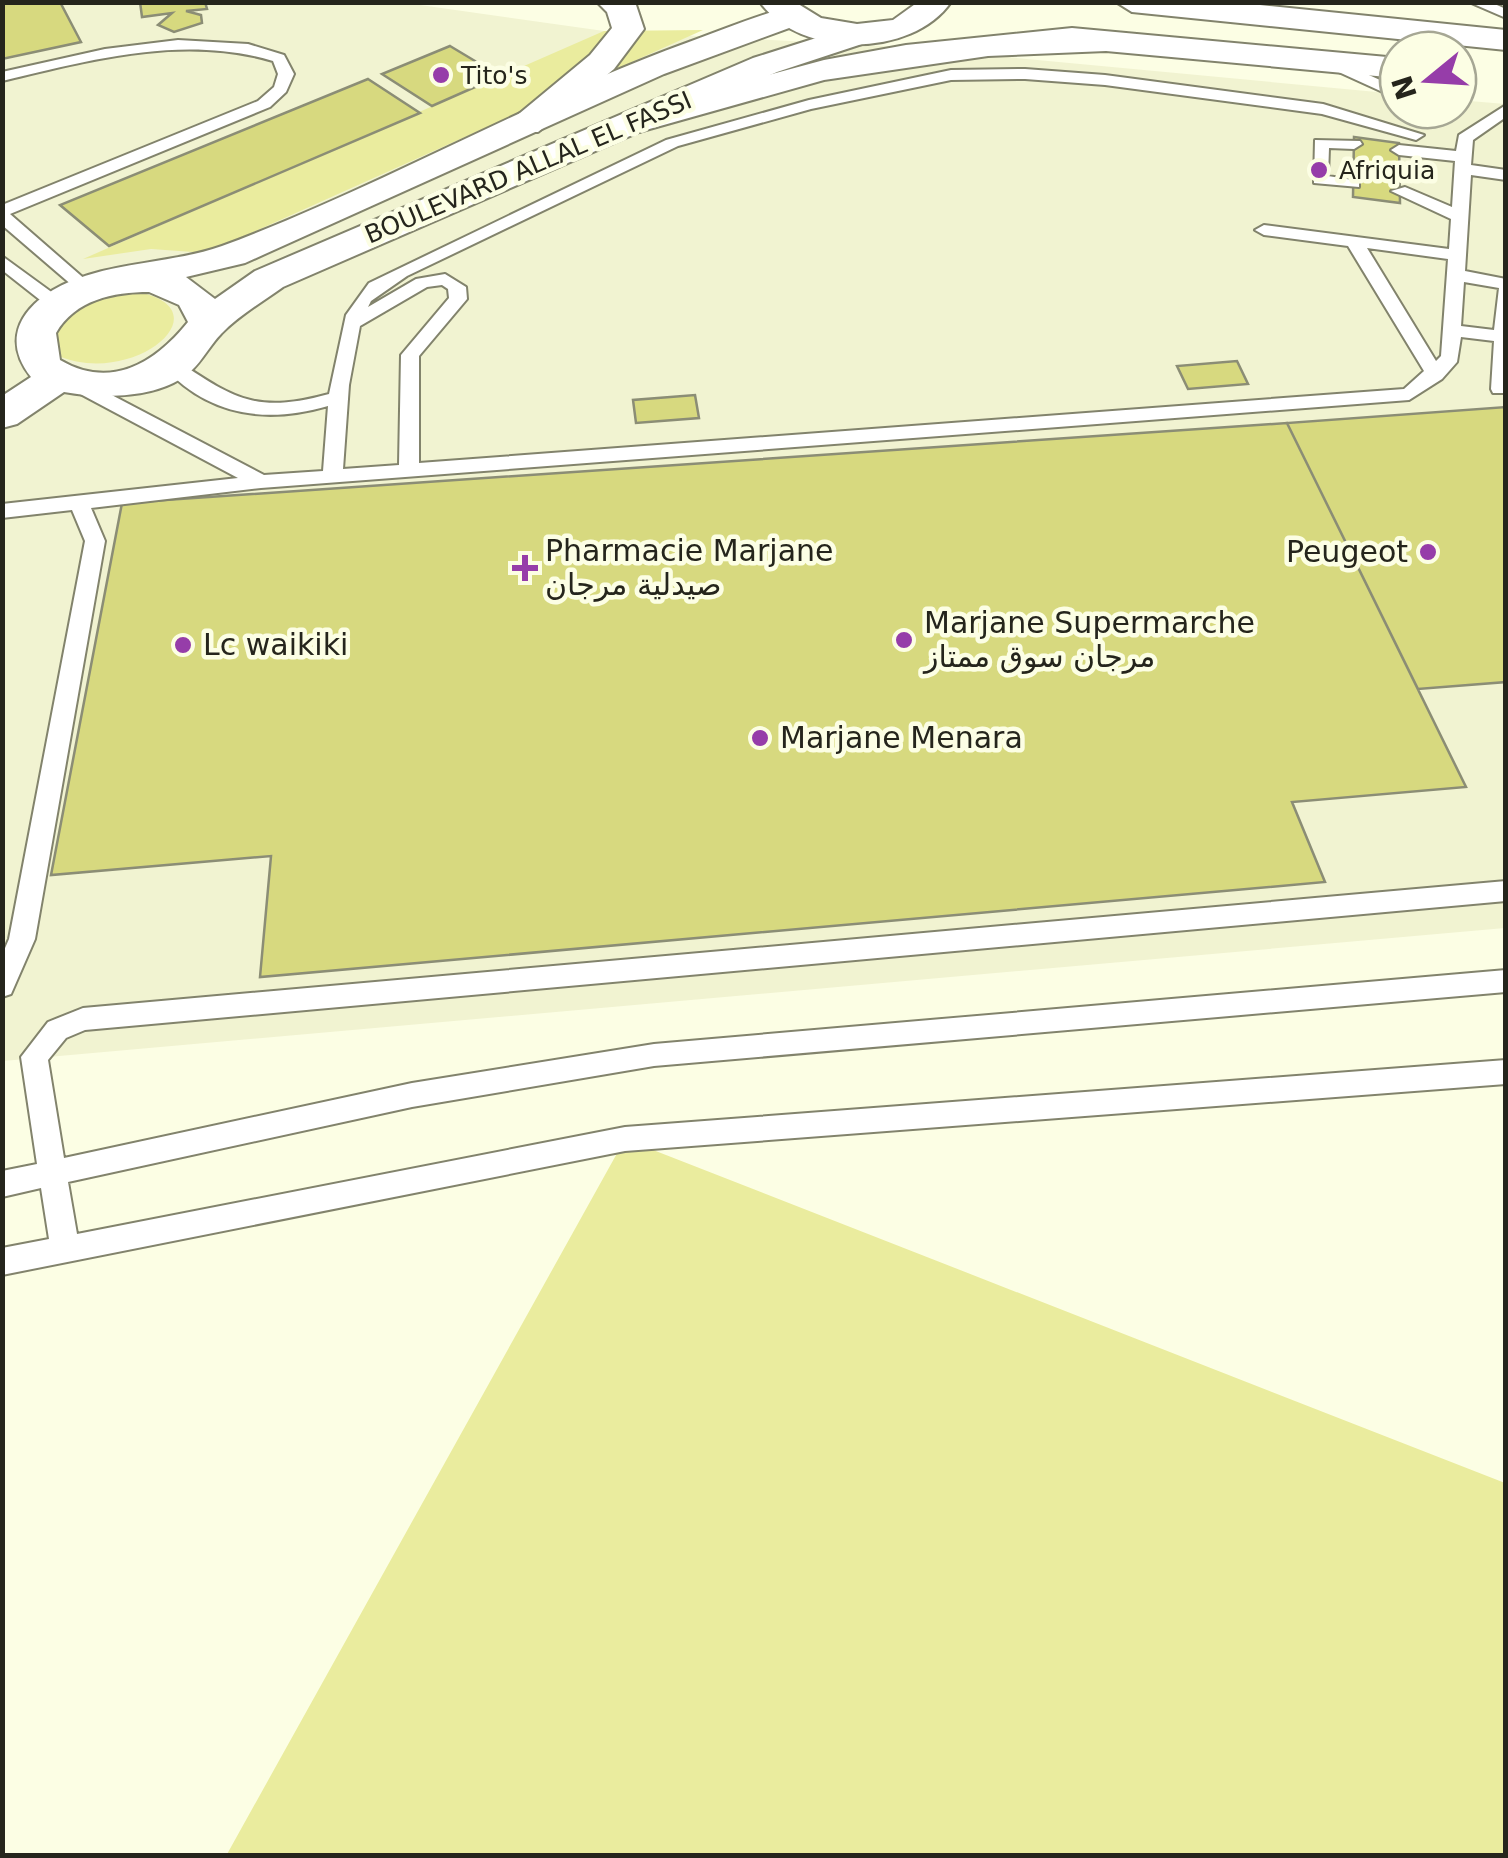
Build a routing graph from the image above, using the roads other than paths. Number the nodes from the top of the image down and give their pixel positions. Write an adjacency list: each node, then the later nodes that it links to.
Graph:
1 (613, 2): 15 (main road)
2 (1132, 2): 8 (main road)
3 (1476, 2): 6 (lane)
4 (774, 7): 7 (main road); 15 (main road, BOULEVARD ALLAL EL FASSI)
5 (924, 13): 7 (main road); 9 (main road)
6 (1506, 14)
7 (860, 34): 16 (main road, BOULEVARD ALLAL EL FASSI)
8 (1506, 40)
9 (1109, 41): 10 (main road); 16 (main road)
10 (1324, 60): 11 (main road); 13 (lane)
11 (1378, 66)
12 (2, 76): 25 (lane)
13 (1378, 85)
14 (1506, 110): 21 (lane)
15 (526, 125): 31 (main road, BOULEVARD ALLAL EL FASSI)
16 (621, 127): 34 (main road, BOULEVARD ALLAL EL FASSI)
17 (1414, 130): 18 (lane)
18 (1417, 143): 20 (lane); 21 (lane); 35 (lane)
19 (1354, 144): 23 (lane)
20 (1399, 150)
21 (1464, 163): 22 (lane); 26 (lane)
22 (1506, 175)
23 (1353, 184)
24 (1399, 190): 26 (lane)
25 (2, 213): 33 (lane)
26 (1460, 216): 30 (lane)
27 (1264, 230): 28 (lane)
28 (1354, 242): 30 (lane); 40 (lane)
29 (2, 260): 33 (lane)
30 (1456, 265): 32 (lane); 36 (lane)
31 (127, 280): 33 (main road, BOULEVARD ALLAL EL FASSI); 34 (main road)
32 (1506, 287): 37 (lane)
33 (71, 296): 38 (main road)
34 (208, 324): 39 (main road, BOULEVARD ALLAL EL FASSI)
35 (352, 324): 43 (lane); 45 (lane)
36 (1452, 330): 37 (lane); 40 (lane)
37 (1504, 337): 42 (lane)
38 (14, 356): 41 (main road)
39 (172, 366): 41 (main road); 43 (lane)
40 (1435, 375): 45 (lane)
41 (67, 382): 44 (main road); 47 (lane)
42 (1500, 389)
43 (338, 396): 46 (lane)
44 (2, 415)
45 (409, 472): 46 (lane)
46 (332, 478): 47 (lane)
47 (261, 482): 48 (lane)
48 (79, 503): 49 (lane); 52 (lane)
49 (2, 512)
50 (1506, 891): 54 (lane)
51 (1506, 982): 54 (lane)
52 (2, 986)
53 (1506, 1072): 56 (lane)
54 (55, 1174): 55 (lane); 56 (lane)
55 (2, 1184)
56 (65, 1250): 57 (lane)
57 (2, 1262)

